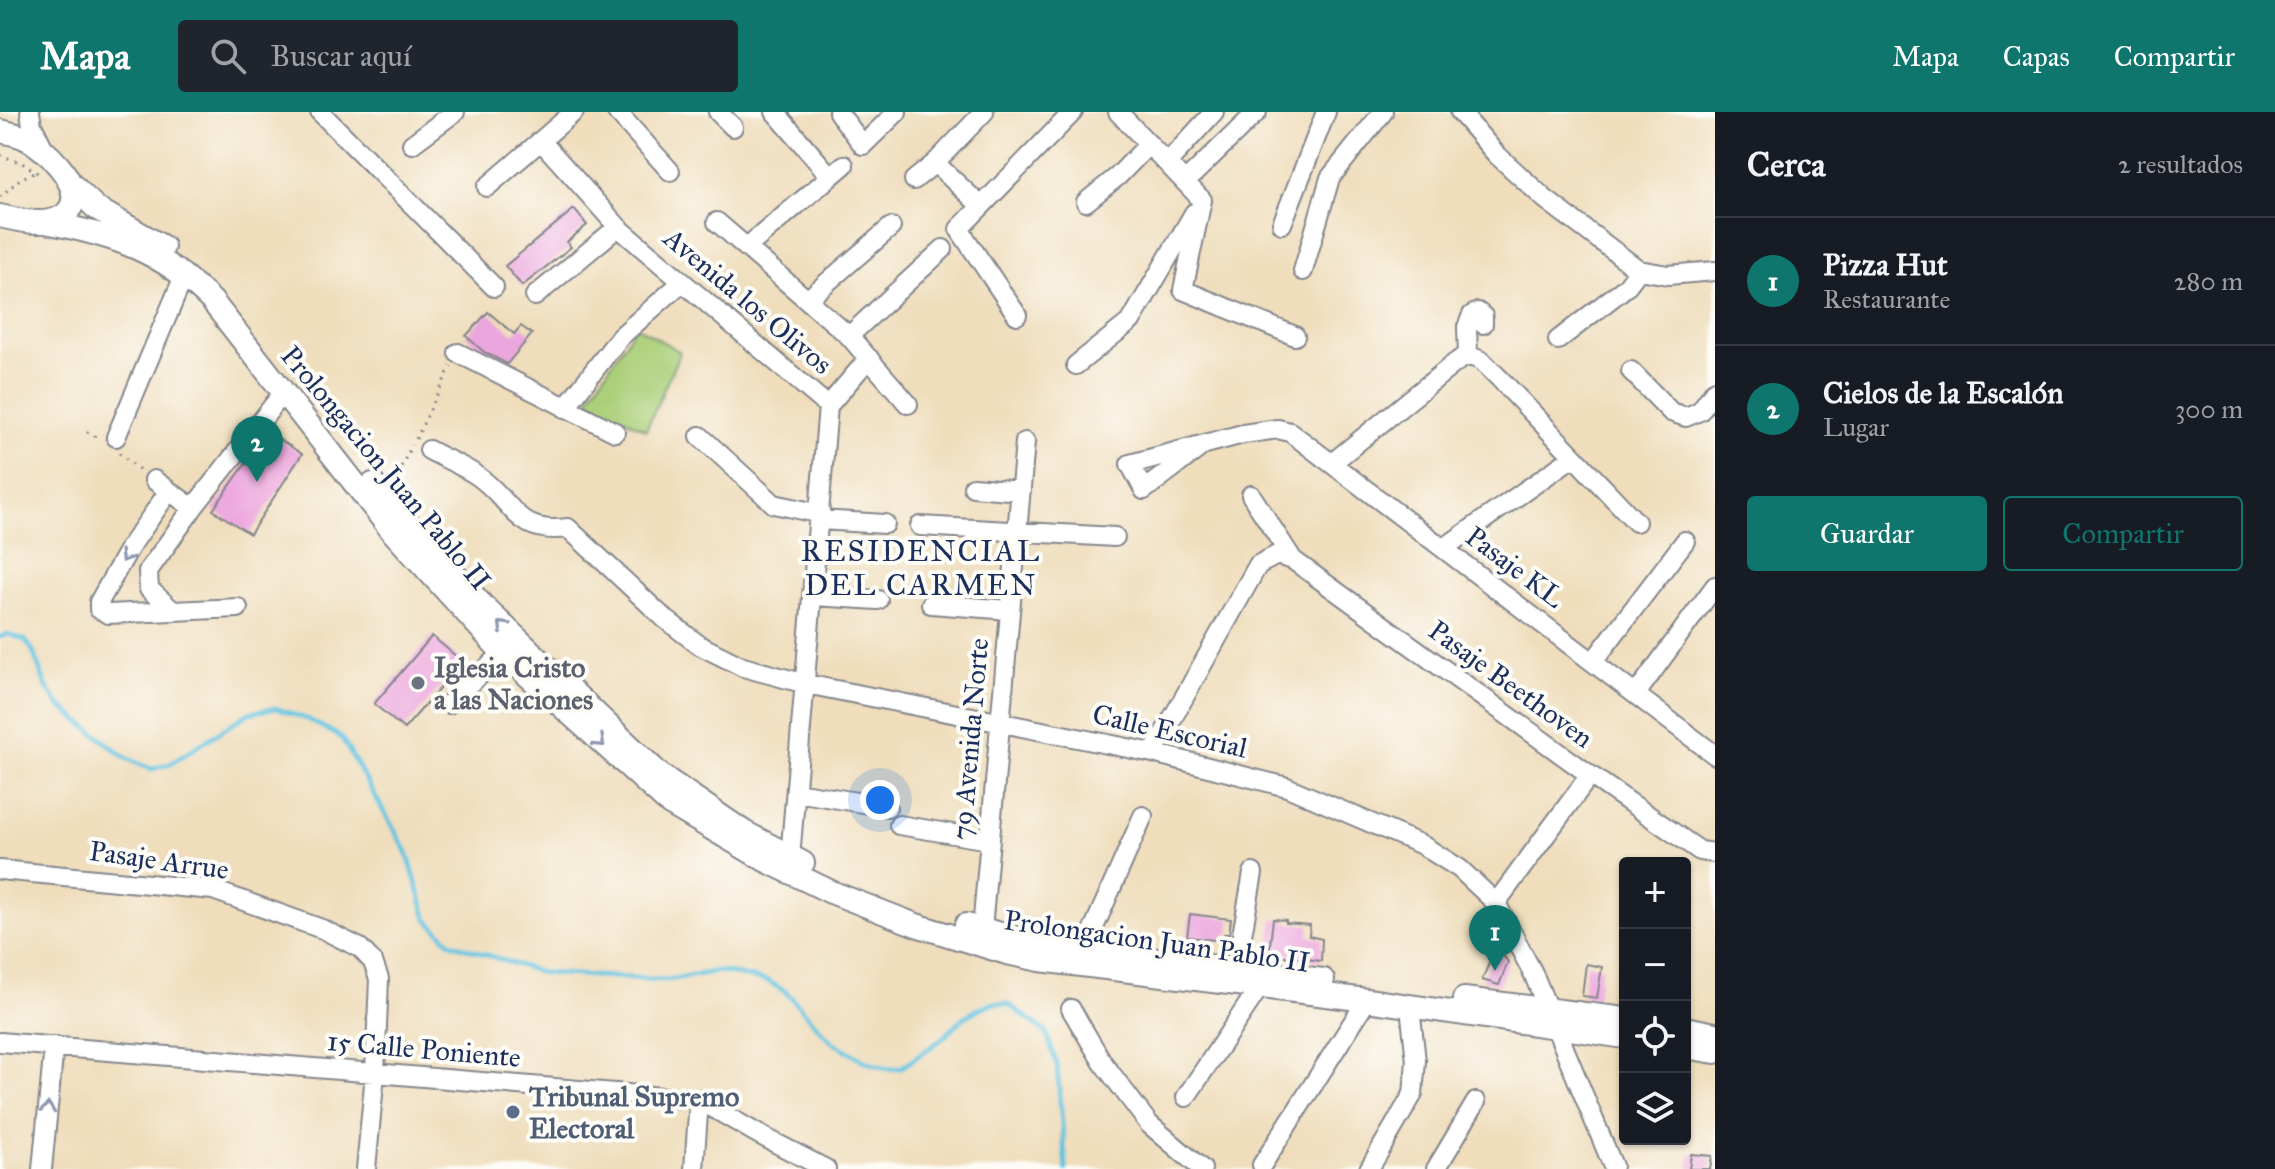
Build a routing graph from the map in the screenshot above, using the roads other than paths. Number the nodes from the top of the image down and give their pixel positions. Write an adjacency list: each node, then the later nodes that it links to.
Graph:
1 (30, 112): 23 (street)
2 (320, 112): 47 (street)
3 (455, 112): 21 (street)
4 (574, 112): 20 (street)
5 (617, 112): 26 (street)
6 (718, 112): 18 (street)
7 (775, 112): 40 (street)
8 (838, 112): 9 (street)
9 (897, 112)
10 (984, 112): 24 (street)
11 (1073, 112): 33 (street)
12 (1214, 112): 25 (street)
13 (1257, 112): 29 (street)
14 (1326, 112): 37 (street)
15 (1383, 112): 43 (street)
16 (1460, 112): 42 (street)
17 (1126, 115): 22 (street)
18 (733, 127)
19 (0, 131): 23 (main road)
20 (542, 142): 30 (street); 38 (street, Avenida los Olivos)
21 (412, 144)
22 (1149, 144): 25 (street); 32 (street)
23 (45, 161): 28 (main road, Prolongacion Juan Pablo II)
24 (935, 163): 27 (street); 33 (street)
25 (1167, 163): 29 (street)
26 (670, 171)
27 (914, 180)
28 (59, 182): 35 (main road); 108 (main road, Prolongacion Juan Pablo II, one-way to 28)
29 (1185, 182): 31 (street)
30 (487, 187)
31 (1202, 200): 53 (street); 58 (street)
32 (1086, 202)
33 (981, 206): 50 (street)
34 (4, 209): 35 (main road, Prolongacion Juan Pablo II)
35 (45, 222): 45 (main road, Prolongacion Juan Pablo II)
36 (717, 222): 40 (street)
37 (1282, 224)
38 (618, 227): 46 (street, Avenida los Olivos); 48 (street)
39 (891, 227): 49 (street)
40 (747, 247): 49 (street)
41 (943, 249): 52 (street)
42 (1639, 270): 44 (street); 54 (street)
43 (1303, 271)
44 (1715, 271)
45 (184, 276): 61 (main road, Prolongacion Juan Pablo II); 67 (street)
46 (681, 283): 63 (street, Avenida los Olivos); 64 (street)
47 (494, 287)
48 (535, 296)
49 (808, 299): 52 (street)
50 (1017, 315)
51 (1483, 324): 56 (street)
52 (849, 336): 57 (street)
53 (1295, 336)
54 (1558, 340)
55 (458, 353): 64 (street)
56 (1468, 355): 71 (street); 72 (street)
57 (869, 358): 62 (street); 63 (street)
58 (1076, 365)
59 (1631, 371): 60 (street)
60 (1715, 390)
61 (283, 393): 76 (street); 93 (main road, Prolongacion Juan Pablo II)
62 (908, 404)
63 (828, 406): 77 (street, Avenida los Olivos)
64 (565, 408): 65 (street)
65 (615, 432)
66 (700, 436): 77 (street)
67 (111, 442)
68 (1025, 442): 74 (street, 79 Avenida Norte)
69 (1202, 446): 72 (street, Pasaje KL)
70 (429, 450): 95 (street, Calle Escorial)
71 (1573, 457): 78 (street); 84 (street)
72 (1332, 463): 84 (street, Pasaje KL)
73 (973, 487): 74 (street)
74 (1021, 491): 81 (street, 79 Avenida Norte)
75 (1251, 495): 85 (street)
76 (193, 508): 91 (street); 91 (street, one-way to 91)
77 (820, 517): 79 (street); 87 (street, Avenida los Olivos)
78 (1636, 522)
79 (885, 524)
80 (920, 526): 81 (street)
81 (1017, 532): 82 (street); 92 (street, 79 Avenida Norte)
82 (1115, 537)
83 (1685, 541): 94 (street)
84 (1444, 548): 94 (street, Pasaje KL)
85 (1285, 558): 99 (street); 101 (street, Pasaje Beethoven)
86 (1715, 586): 96 (street)
87 (814, 596): 88 (street); 95 (street, Avenida los Olivos)
88 (878, 600)
89 (931, 604): 92 (street)
90 (238, 608): 91 (street)
91 (172, 610)
92 (1010, 610): 98 (street, 79 Avenida Norte)
93 (503, 653): 97 (street); 108 (main road, Prolongacion Juan Pablo II, one-way to 108)
94 (1593, 662): 96 (street, Pasaje KL)
95 (806, 684): 98 (street, Calle Escorial); 102 (street, Avenida los Olivos)
96 (1636, 694): 100 (street, Pasaje KL)
97 (449, 704)
98 (1000, 722): 99 (street, Calle Escorial); 106 (street, 79 Avenida Norte)
99 (1153, 753): 111 (street, Calle Escorial)
100 (1715, 753)
101 (1590, 775): 107 (street, Pasaje Beethoven); 111 (street)
102 (796, 792): 103 (street); 108 (street, Avenida los Olivos)
103 (887, 807)
104 (1143, 816): 113 (street)
105 (899, 825): 106 (street)
106 (989, 840): 112 (street, 79 Avenida Norte)
107 (1715, 853)
108 (790, 865): 112 (main road, Prolongacion Juan Pablo II)
109 (0, 870): 128 (street, Pasaje Arrue)
110 (1253, 873): 114 (street)
111 (1496, 903): 119 (street, Calle Escorial)
112 (981, 938): 113 (main road, Prolongacion Juan Pablo II); 115 (main road, Prolongacion Juan Pablo II)
113 (1084, 950): 114 (main road, Prolongacion Juan Pablo II)
114 (1236, 969): 119 (main road, Prolongacion Juan Pablo II)
115 (1259, 988): 116 (main road, Prolongacion Juan Pablo II); 129 (street)
116 (1367, 1000): 117 (main road, Prolongacion Juan Pablo II); 132 (street)
117 (1410, 1007): 119 (main road, Prolongacion Juan Pablo II); 139 (street)
118 (1071, 1009): 138 (street)
119 (1552, 1019): 120 (main road, Prolongacion Juan Pablo II); 123 (main road, Prolongacion Juan Pablo II); 133 (street, Calle Escorial)
120 (1619, 1019)
121 (1691, 1029): 122 (main road)
122 (1715, 1034)
123 (1619, 1036)
124 (0, 1042): 125 (street, 15 Calle Poniente)
125 (54, 1046): 128 (street, 15 Calle Poniente); 134 (street, one-way to 125)
126 (1691, 1048): 127 (main road)
127 (1715, 1052)
128 (375, 1073): 130 (street, 15 Calle Poniente); 135 (street)
129 (1186, 1097)
130 (699, 1100): 136 (street); 137 (street, 15 Calle Poniente)
131 (1476, 1102): 140 (street)
132 (1262, 1165)
133 (1613, 1166)
134 (42, 1169)
135 (366, 1169)
136 (694, 1169)
137 (826, 1169)
138 (1202, 1169)
139 (1369, 1169)
140 (1436, 1169)

